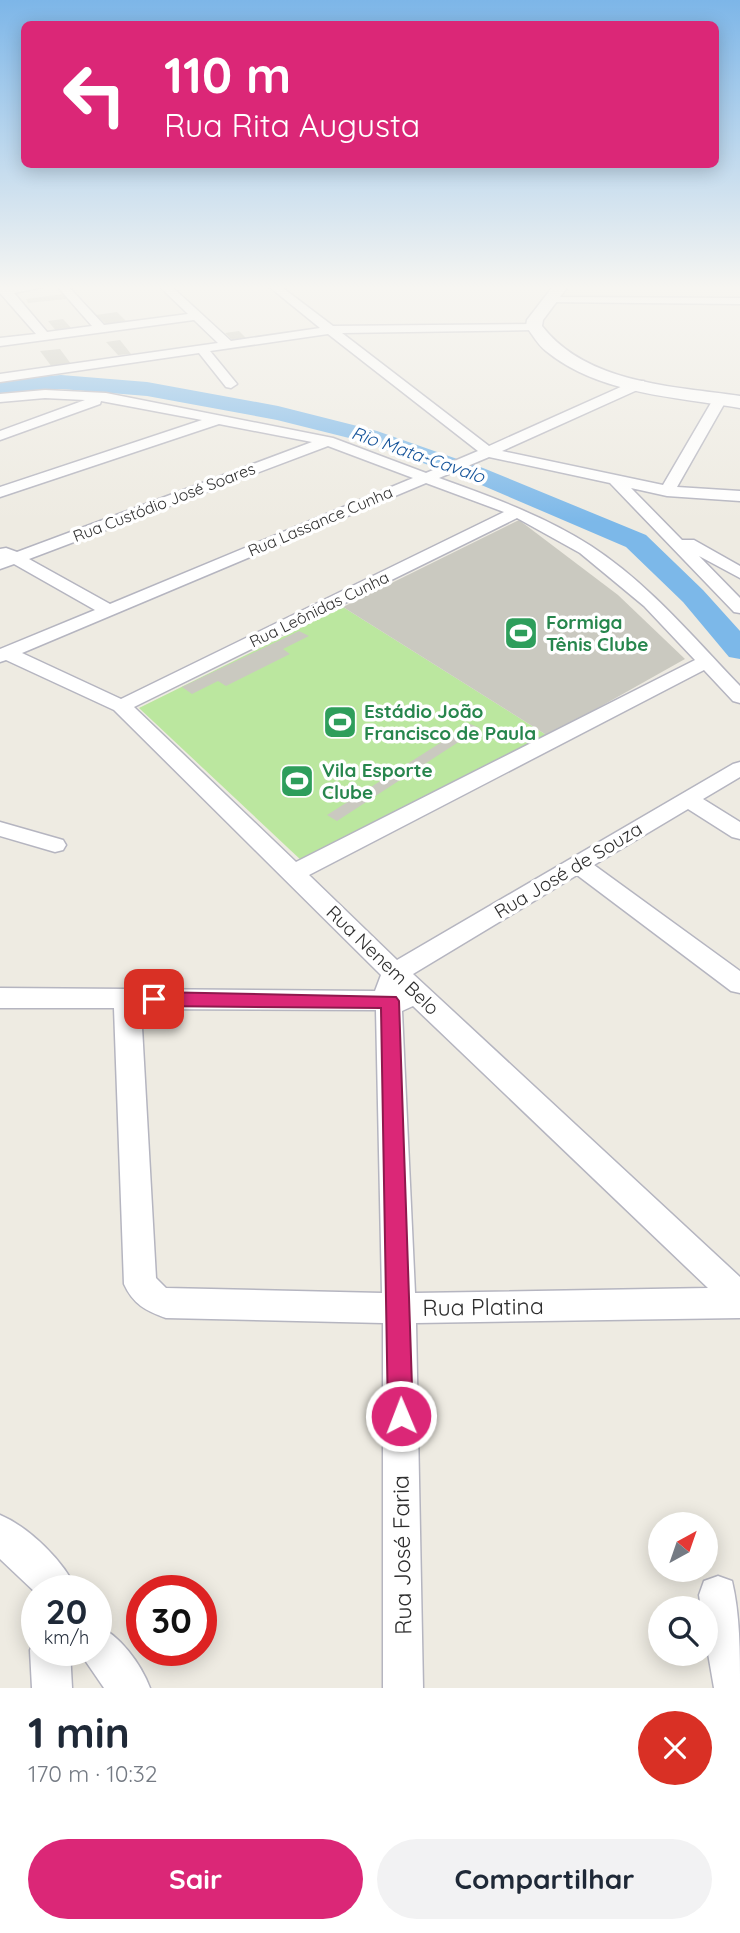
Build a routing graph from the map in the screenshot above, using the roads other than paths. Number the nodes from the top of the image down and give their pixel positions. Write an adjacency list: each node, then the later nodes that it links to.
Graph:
1 (15, 364): 5 (street)
2 (214, 364): 6 (street)
3 (371, 364): 15 (street)
4 (573, 364): 7 (main road)
5 (0, 378)
6 (231, 384)
7 (639, 384): 10 (main road); 15 (street, Rua Lassance Cunha)
8 (106, 397): 9 (street); 12 (street); 13 (street)
9 (0, 398)
10 (720, 399): 11 (main road); 18 (street)
11 (740, 402)
12 (221, 418): 14 (street); 19 (street)
13 (0, 436)
14 (328, 440): 16 (street); 23 (street, Rua Custódio José Soares)
15 (482, 454): 16 (street, Rua Lassance Cunha); 17 (street)
16 (434, 473): 21 (street); 28 (street, Rua Lassance Cunha)
17 (617, 482): 18 (street); 22 (street)
18 (667, 491): 20 (street)
19 (0, 492)
20 (740, 496)
21 (517, 512): 30 (street); 32 (street, Rua Leônidas Cunha)
22 (665, 529): 24 (street); 26 (street)
23 (5, 557): 28 (street)
24 (740, 573)
25 (740, 587): 26 (street)
26 (722, 590): 27 (street)
27 (740, 608)
28 (107, 609): 29 (street, Rua Lassance Cunha)
29 (3, 654): 32 (street, Rua Nenem Belo)
30 (706, 662): 31 (street); 39 (street)
31 (740, 697)
32 (121, 706): 39 (street, Rua Nenem Belo)
33 (740, 768): 34 (street, Rua José de Souza)
34 (688, 799): 36 (street); 38 (street, Rua José de Souza)
35 (0, 830): 37 (street)
36 (740, 832)
37 (55, 845)
38 (577, 864): 40 (street); 41 (street, Rua José de Souza)
39 (294, 873): 41 (street, Rua Nenem Belo)
40 (740, 984)
41 (402, 991): 43 (street); 44 (street, Rua Nenem Belo); 46 (street, Rua José Faria)
42 (0, 998): 43 (street)
43 (127, 999): 46 (street, Rua Platina)
44 (740, 1298)
45 (740, 1303): 46 (street, Rua Platina)
46 (399, 1308): 54 (street, Rua José Faria)
47 (0, 1534): 48 (street)
48 (41, 1575)
49 (718, 1595): 55 (street)
50 (112, 1665): 53 (street)
51 (51, 1666): 52 (street)
52 (52, 1688)
53 (130, 1688)
54 (403, 1688)
55 (734, 1688)

